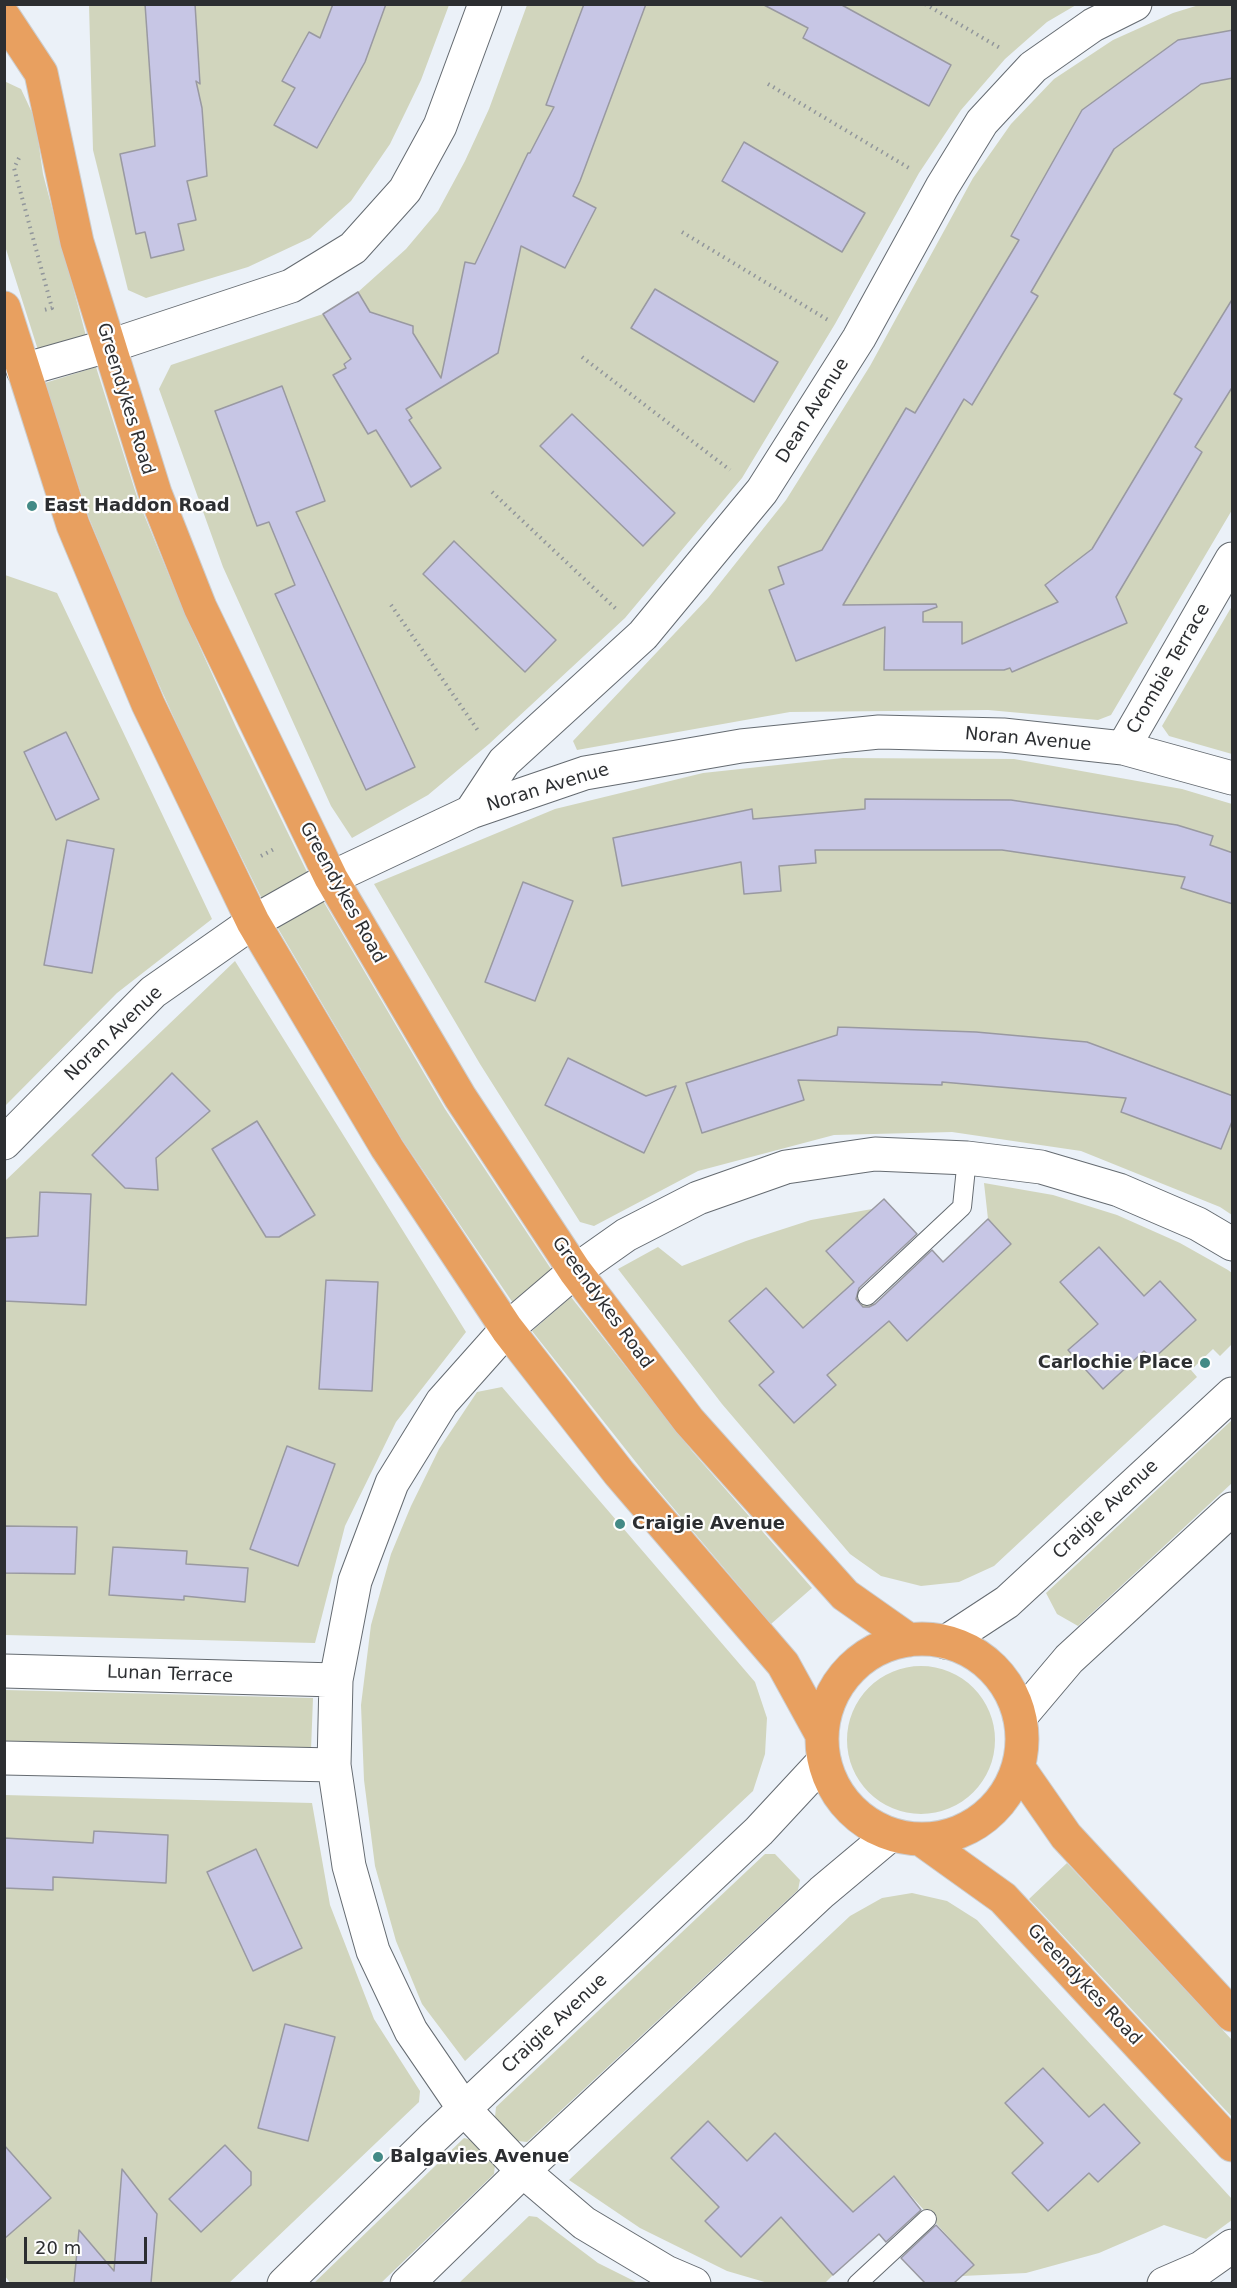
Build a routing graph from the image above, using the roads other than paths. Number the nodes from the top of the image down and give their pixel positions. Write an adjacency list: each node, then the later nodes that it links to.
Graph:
1 (486, 4): 5 (street)
2 (1135, 4): 10 (street, Dean Avenue)
3 (4, 17): 5 (highway, Greendykes Road)
4 (7, 314): 6 (highway, Greendykes Road)
5 (108, 345): 6 (street); 11 (highway, Greendykes Road)
6 (23, 370): 12 (highway, Greendykes Road)
7 (1233, 559): 8 (street, Crombie Terrace)
8 (1123, 748): 9 (street, Noran Avenue); 10 (street, Noran Avenue)
9 (1233, 778)
10 (471, 812): 11 (street, Noran Avenue)
11 (331, 879): 12 (street, Noran Avenue); 16 (highway, Greendykes Road)
12 (253, 922): 13 (street, Noran Avenue); 18 (highway, Greendykes Road)
13 (4, 1143)
14 (967, 1158): 15 (street); 16 (street); 17 (lane)
15 (1233, 1244)
16 (575, 1271): 18 (street); 21 (highway, Greendykes Road)
17 (867, 1296)
18 (507, 1329): 24 (street); 26 (highway, Greendykes Road)
19 (1233, 1394): 22 (street, Craigie Avenue)
20 (1233, 1509): 25 (street)
21 (909, 1640): 22 (highway, Greendykes Road); 26 (highway, Greendykes Road)
22 (945, 1642): 25 (highway, Greendykes Road)
23 (4, 1671): 24 (street, Lunan Terrace)
24 (336, 1680): 28 (street)
25 (1020, 1717): 29 (highway, Greendykes Road)
26 (823, 1748): 30 (highway, Greendykes Road); 33 (street, Craigie Avenue)
27 (4, 1758): 28 (street)
28 (334, 1765): 33 (street)
29 (1018, 1767): 31 (highway, Greendykes Road); 32 (highway)
30 (891, 1835): 31 (highway, Greendykes Road); 35 (street)
31 (922, 1840): 34 (highway, Greendykes Road)
32 (1233, 2015)
33 (465, 2110): 35 (street); 38 (street, Craigie Avenue)
34 (1233, 2145)
35 (523, 2171): 39 (street); 40 (street)
36 (927, 2219): 41 (lane)
37 (1233, 2246): 42 (street)
38 (284, 2283)
39 (407, 2283)
40 (694, 2283)
41 (857, 2283)
42 (1164, 2283)

